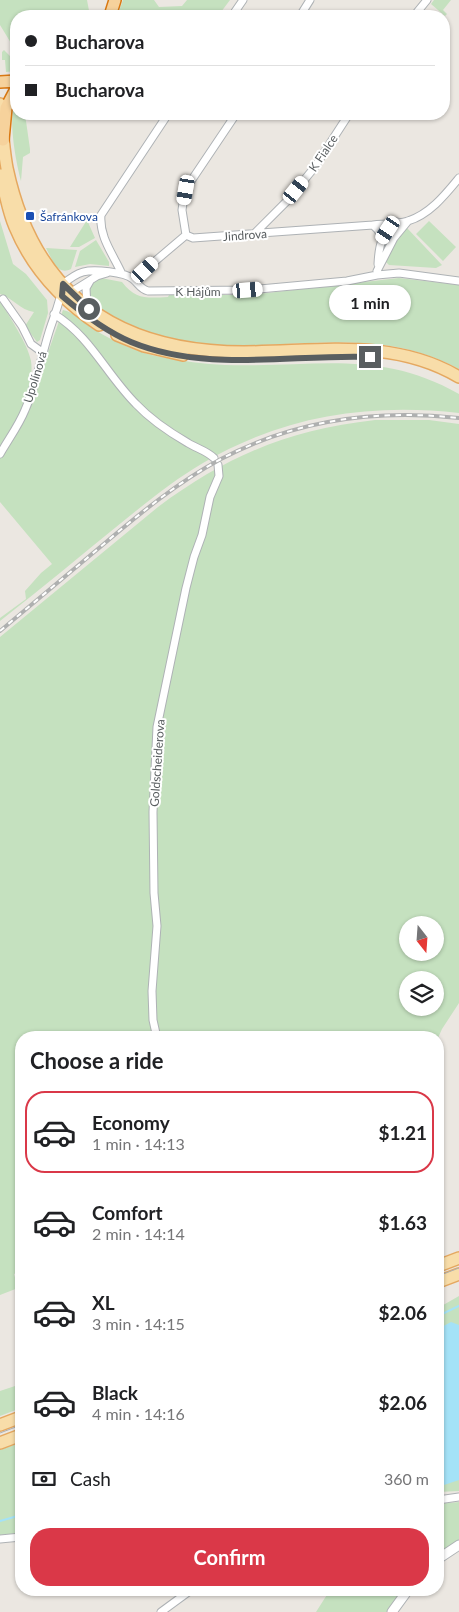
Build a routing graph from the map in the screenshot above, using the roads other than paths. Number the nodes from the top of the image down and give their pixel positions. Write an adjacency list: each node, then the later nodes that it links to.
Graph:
1 (427, 0): 2 (street)
2 (419, 10)
3 (10, 101): 8 (highway)
4 (0, 104): 8 (main road)
5 (164, 120): 19 (street)
6 (232, 120): 15 (street)
7 (345, 120): 14 (street, K Fialce)
8 (3, 140): 23 (main road)
9 (0, 172): 24 (main road)
10 (459, 178): 11 (street, Jindrova)
11 (408, 221): 12 (street, Jindrova); 18 (street, Jindrova)
12 (397, 222): 13 (street, Jindrova); 16 (street)
13 (373, 225): 14 (street, Jindrova); 16 (street)
14 (254, 234): 15 (street, Jindrova)
15 (186, 235): 20 (street)
16 (382, 239): 18 (street)
17 (110, 272): 19 (street, K Hájům); 21 (street); 23 (street, K Hájům)
18 (377, 273): 20 (street, K Hájům); 22 (street, K Hájům)
19 (122, 274): 20 (street, K Hájům)
20 (134, 279)
21 (91, 280): 24 (street); 26 (street)
22 (459, 281)
23 (63, 284): 24 (main road)
24 (67, 294): 26 (main road); 27 (street, Upolínová); 30 (main road)
25 (3, 299): 28 (street)
26 (87, 307): 29 (main road)
27 (54, 314): 28 (street, Upolínová); 32 (street)
28 (42, 352): 31 (street, Upolínová)
29 (459, 377)
30 (459, 385)
31 (0, 454)
32 (214, 458)
33 (218, 465): 34 (street, Goldscheiderova)
34 (155, 1031)
35 (459, 1258): 36 (main road)
36 (444, 1264)
37 (459, 1274): 38 (main road)
38 (444, 1280)
39 (15, 1419): 40 (main road)
40 (0, 1425)
41 (15, 1437): 42 (main road)
42 (0, 1443)
43 (459, 1497): 44 (street)
44 (444, 1499)
45 (15, 1538): 46 (street)
46 (0, 1540)
47 (459, 1545): 48 (street)
48 (444, 1555)
49 (183, 1596): 51 (street)
50 (404, 1596): 52 (street)
51 (161, 1612)
52 (392, 1612)

